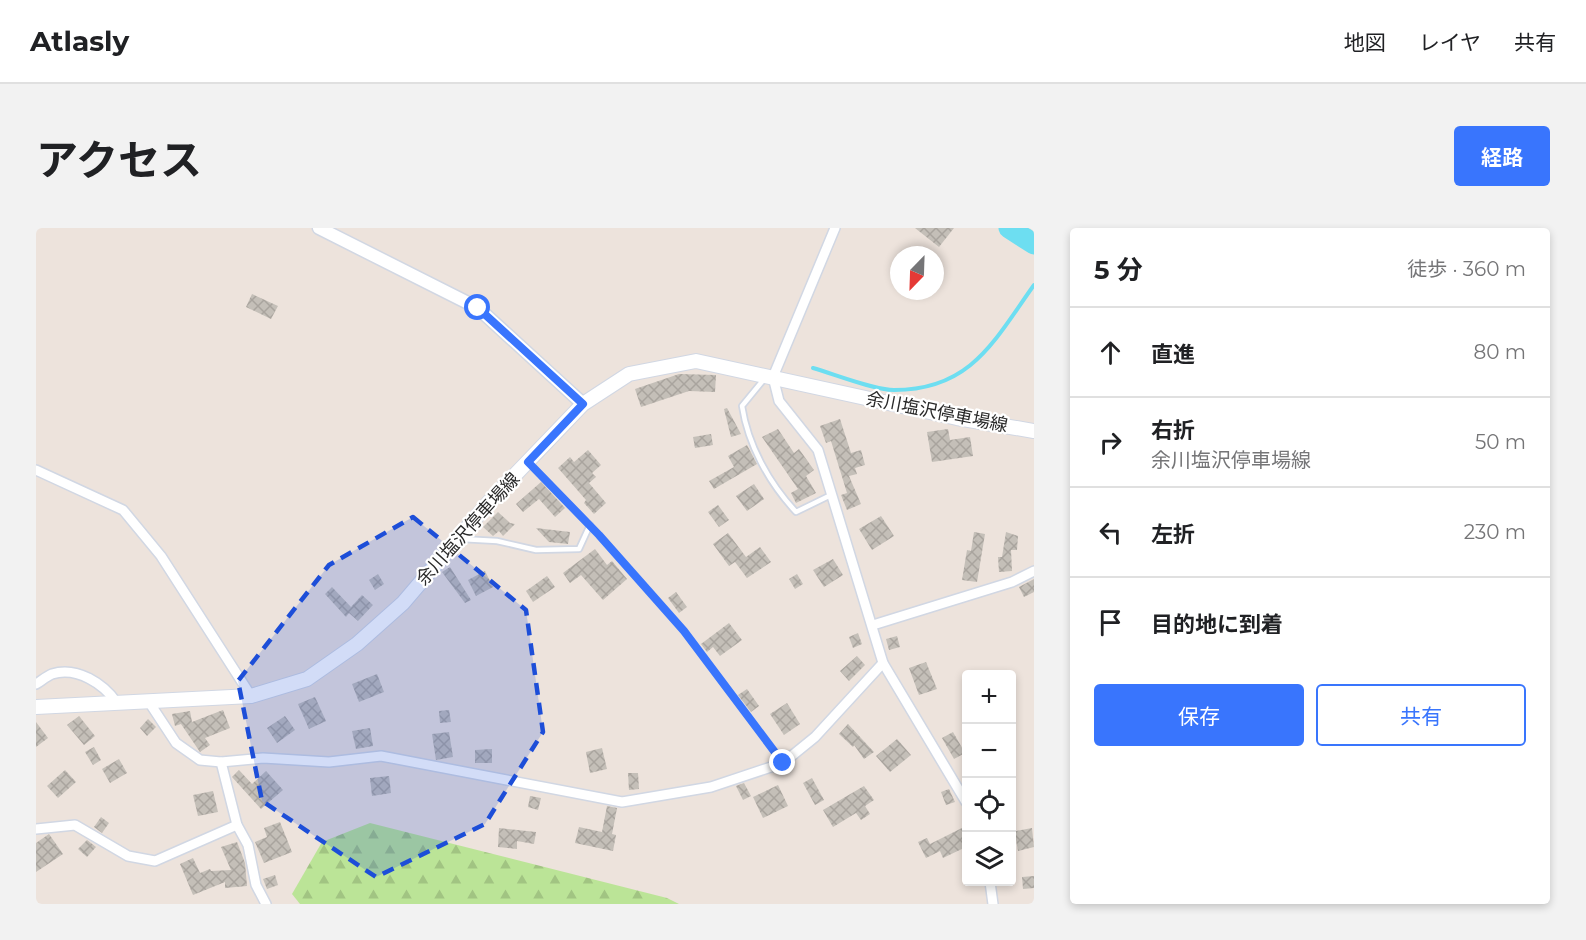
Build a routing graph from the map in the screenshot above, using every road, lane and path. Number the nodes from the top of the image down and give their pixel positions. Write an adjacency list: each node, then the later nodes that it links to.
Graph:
1 (320, 228): 4 (street)
2 (835, 228): 3 (street)
3 (769, 376): 4 (main road, 余川塩沢停車場線); 5 (main road, 余川塩沢停車場線); 8 (street); 8 (lane)
4 (583, 404): 6 (main road, 余川塩沢停車場線)
5 (1034, 431)
6 (528, 462): 9 (lane); 10 (main road, 余川塩沢停車場線)
7 (36, 470): 15 (street)
8 (832, 494): 12 (street)
9 (590, 525): 10 (lane); 20 (lane)
10 (458, 538): 15 (main road, 余川塩沢停車場線)
11 (1034, 571): 12 (street)
12 (873, 625): 13 (street)
13 (883, 663): 20 (street); 21 (street)
14 (36, 684): 17 (street)
15 (251, 696): 16 (main road, 余川塩沢停車場線)
16 (149, 702): 17 (main road, 余川塩沢停車場線); 19 (street)
17 (117, 703): 18 (main road, 余川塩沢停車場線)
18 (36, 707)
19 (221, 762): 20 (street); 22 (street)
20 (783, 763)
21 (962, 795)
22 (237, 825): 23 (street); 25 (street)
23 (36, 829)
24 (991, 886): 26 (street)
25 (266, 904)
26 (993, 904)

